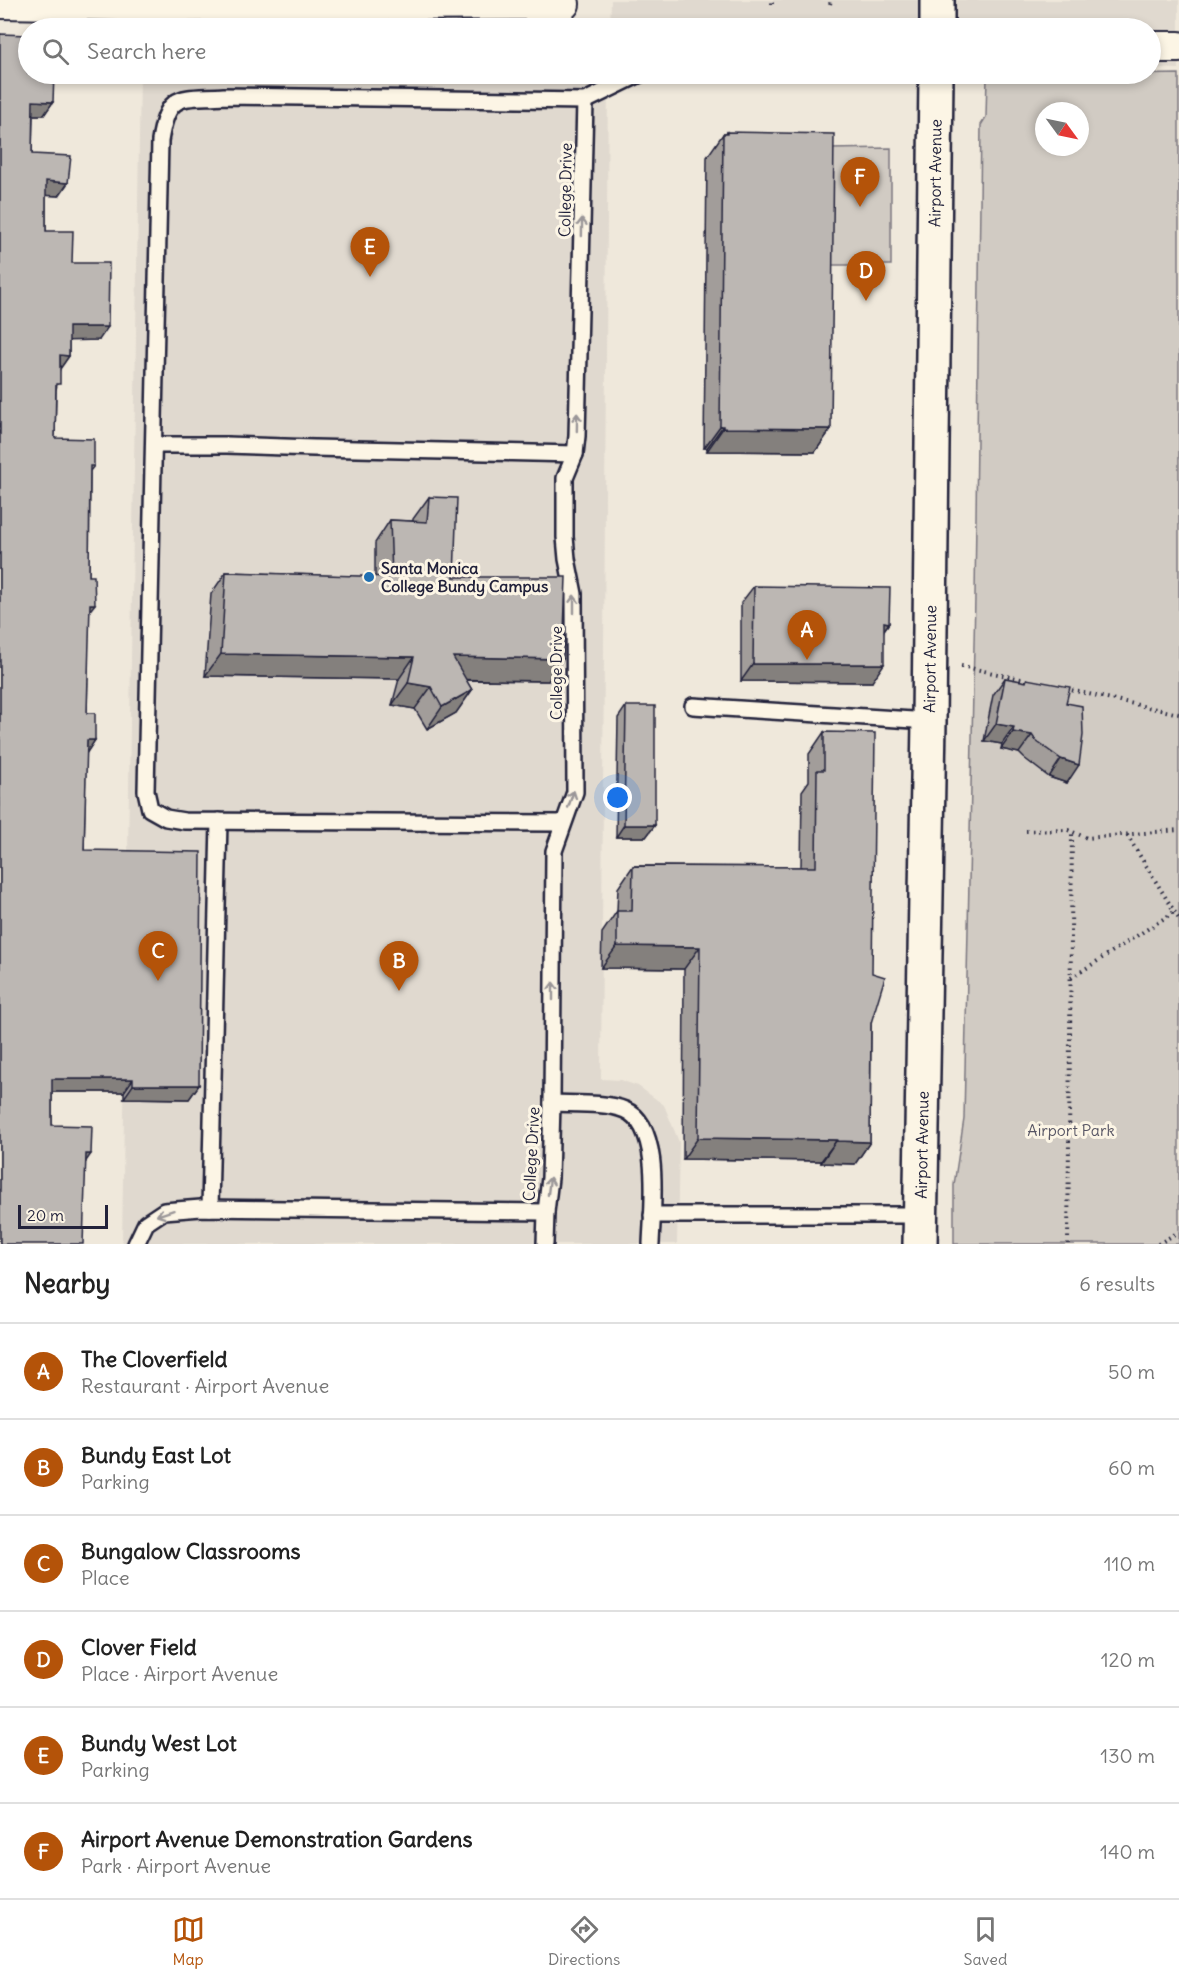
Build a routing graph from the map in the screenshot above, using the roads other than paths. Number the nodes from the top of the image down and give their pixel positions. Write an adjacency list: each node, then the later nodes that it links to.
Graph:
1 (937, 0): 6 (street)
2 (63, 2): 3 (street); 4 (street)
3 (423, 2): 5 (street)
4 (0, 3)
5 (564, 4)
6 (937, 18)
7 (1161, 46): 8 (street)
8 (1179, 47)
9 (620, 84): 11 (lane)
10 (936, 84): 15 (street, Airport Avenue)
11 (585, 101): 12 (lane); 13 (lane, College Drive, one-way to 11)
12 (154, 444): 13 (lane); 16 (lane)
13 (575, 454): 17 (lane, College Drive, one-way to 13)
14 (693, 706): 15 (lane)
15 (929, 721): 22 (street, Airport Avenue)
16 (219, 821): 17 (lane); 19 (lane)
17 (562, 823): 18 (lane, College Drive, one-way to 17)
18 (552, 1103): 20 (lane, College Drive, one-way to 18); 21 (lane)
19 (210, 1208): 20 (lane); 23 (lane, one-way to 23)
20 (546, 1212): 24 (lane, College Drive)
21 (652, 1215): 22 (lane); 25 (lane)
22 (920, 1230)
23 (136, 1244)
24 (545, 1244)
25 (651, 1244)

